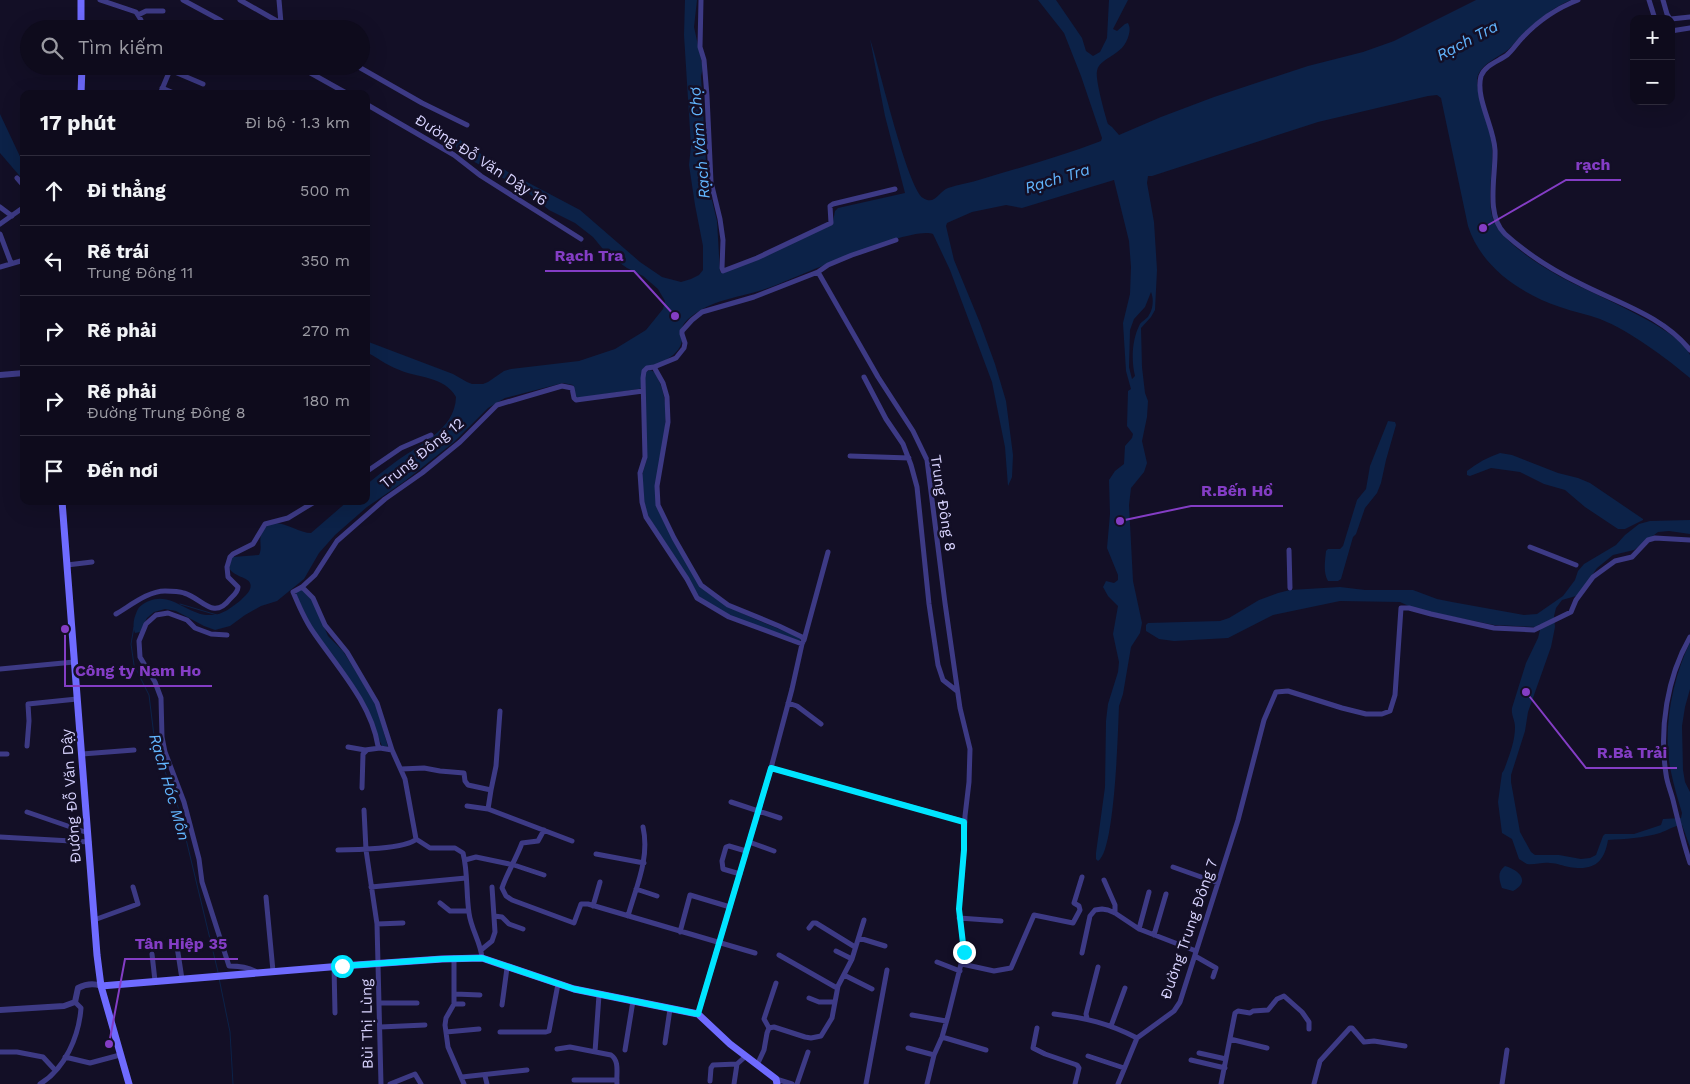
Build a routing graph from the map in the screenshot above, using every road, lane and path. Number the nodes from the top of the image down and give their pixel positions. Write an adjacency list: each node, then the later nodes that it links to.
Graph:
1 (81, 0): 16 (main road)
2 (100, 0): 11 (street)
3 (183, 0): 18 (street)
4 (240, 0): 19 (street)
5 (279, 0): 20 (street)
6 (701, 0): 36 (street)
7 (1578, 0): 48 (street)
8 (1649, 0): 12 (street)
9 (1663, 0): 13 (street)
10 (163, 11): 11 (street)
11 (138, 15): 17 (street)
12 (1654, 15)
13 (1668, 15)
14 (1690, 17): 15 (street)
15 (1675, 19)
16 (81, 20)
17 (141, 20)
18 (220, 20)
19 (275, 20)
20 (280, 20)
21 (1690, 28): 22 (street)
22 (1675, 30)
23 (370, 73): 33 (street)
24 (82, 75): 29 (main road)
25 (166, 75): 30 (street)
26 (185, 75): 28 (street)
27 (314, 75): 31 (street)
28 (203, 84)
29 (81, 90)
30 (161, 90)
31 (341, 90)
32 (370, 106): 42 (street, Đường Đỗ Văn Dậy 16)
33 (467, 125)
34 (17, 178): 35 (street)
35 (20, 181)
36 (895, 189)
37 (0, 207): 39 (street)
38 (20, 210): 39 (street)
39 (12, 216): 40 (street)
40 (0, 224)
41 (0, 234): 45 (street)
42 (581, 239)
43 (896, 240): 47 (street)
44 (20, 261): 45 (street)
45 (11, 263): 46 (street)
46 (0, 267)
47 (818, 272): 49 (street); 75 (street, Trung Đông 8)
48 (1690, 350)
49 (654, 367): 53 (street); 72 (street)
50 (20, 374): 51 (street)
51 (0, 375)
52 (864, 377): 56 (street)
53 (643, 391): 67 (street, Trung Đông 12); 72 (street)
54 (431, 435): 57 (street)
55 (850, 456): 56 (street)
56 (909, 458): 75 (street)
57 (370, 469)
58 (62, 505): 65 (main road, Đường Đỗ Văn Dậy)
59 (308, 505): 69 (street)
60 (1690, 540): 125 (street, Đường Trung Đông 7)
61 (1530, 547): 66 (street)
62 (1289, 550): 68 (street)
63 (828, 552): 72 (street)
64 (92, 562): 65 (street)
65 (67, 565): 73 (main road, Đường Đỗ Văn Dậy)
66 (1576, 565)
67 (302, 587): 82 (street); 85 (street)
68 (1290, 588)
69 (116, 614)
70 (227, 635): 176 (street)
71 (1690, 637): 116 (street)
72 (803, 642): 77 (street)
73 (74, 662): 74 (street); 76 (main road, Đường Đỗ Văn Dậy)
74 (0, 669)
75 (958, 691): 100 (street, Trung Đông 8)
76 (77, 700): 80 (street); 88 (main road, Đường Đỗ Văn Dậy)
77 (788, 703): 79 (street); 89 (street)
78 (500, 711): 92 (street)
79 (821, 724)
80 (27, 746)
81 (348, 746): 84 (street)
82 (380, 748): 84 (street); 85 (street)
83 (134, 750): 88 (street)
84 (367, 750): 91 (street)
85 (392, 750): 90 (street)
86 (0, 754): 87 (street)
87 (7, 754)
88 (82, 754): 103 (main road, Đường Đỗ Văn Dậy)
89 (771, 768): 97 (street); 100 (street)
90 (401, 769): 92 (street); 105 (street)
91 (362, 788)
92 (491, 790): 96 (street)
93 (731, 802): 97 (street)
94 (467, 806): 96 (street)
95 (364, 810): 110 (street, Bùi Thị Lùng)
96 (488, 810): 102 (street)
97 (758, 810): 99 (street); 108 (street)
98 (27, 812): 103 (street)
99 (780, 818)
100 (964, 822): 141 (street, Trung Đông 8)
101 (644, 827): 115 (street)
102 (544, 830): 106 (street); 117 (street)
103 (88, 833): 107 (main road, Đường Đỗ Văn Dậy)
104 (0, 837): 107 (street)
105 (416, 839): 110 (street); 114 (street)
106 (572, 841)
107 (89, 842): 142 (main road, Đường Đỗ Văn Dậy)
108 (749, 842): 111 (street); 112 (street)
109 (338, 850): 110 (street)
110 (366, 850): 127 (street, Bùi Thị Lùng)
111 (746, 851): 119 (street); 119 (street)
112 (774, 851)
113 (596, 854): 115 (street)
114 (465, 860): 117 (street); 122 (street)
115 (644, 863): 129 (street)
116 (1690, 863)
117 (514, 865): 120 (street); 135 (street)
118 (1173, 867): 125 (street)
119 (740, 874): 136 (street)
120 (544, 875)
121 (1082, 877): 169 (street)
122 (466, 878): 127 (street); 137 (street)
123 (1104, 880): 138 (street)
124 (600, 882): 135 (street)
125 (1218, 882): 162 (street, Đường Trung Đông 7)
126 (133, 887): 142 (street)
127 (371, 887): 146 (street, Bùi Thị Lùng)
128 (492, 887): 139 (street)
129 (636, 889): 132 (street); 140 (street)
130 (1149, 892): 149 (street)
131 (1166, 894): 151 (street)
132 (657, 896)
133 (266, 897): 174 (street)
134 (440, 902): 137 (street)
135 (593, 906): 140 (street)
136 (730, 907): 150 (street); 154 (street)
137 (468, 911): 157 (street)
138 (1115, 913): 149 (street); 160 (street)
139 (494, 916): 148 (street); 157 (street)
140 (628, 916): 150 (street)
141 (959, 918): 144 (street); 169 (street, Trung Đông 8)
142 (94, 920): 183 (main road, Đường Đỗ Văn Dậy)
143 (864, 920): 152 (street)
144 (1001, 921)
145 (403, 923): 146 (street)
146 (377, 924): 168 (street, Bùi Thị Lùng)
147 (809, 928): 156 (street)
148 (523, 929)
149 (1139, 929): 151 (street)
150 (680, 932): 154 (street)
151 (1154, 935): 162 (street)
152 (859, 938): 155 (street); 156 (street)
153 (176, 940): 179 (street)
154 (720, 943): 159 (street); 202 (street)
155 (885, 946)
156 (855, 948): 166 (street)
157 (481, 950): 165 (street)
158 (836, 951): 166 (street)
159 (755, 953)
160 (1082, 953)
161 (152, 954): 180 (street)
162 (1195, 954): 178 (street); 217 (street, Đường Trung Đông 7)
163 (779, 955): 184 (street)
164 (454, 958): 165 (main road); 168 (main road); 187 (street)
165 (482, 958): 172 (main road)
166 (852, 959): 177 (street)
167 (937, 962): 175 (street)
168 (378, 964): 170 (main road); 194 (street, Bùi Thị Lùng)
169 (962, 964): 175 (street, Trung Đông 8)
170 (334, 966): 174 (main road); 201 (street)
171 (1098, 967): 205 (street)
172 (507, 968): 182 (main road); 198 (street)
173 (887, 970): 261 (street)
174 (273, 971): 176 (main road)
175 (960, 971): 206 (street, Trung Đông 8)
176 (259, 973): 179 (main road)
177 (844, 975): 184 (street); 186 (street)
178 (1213, 977)
179 (182, 979): 180 (main road)
180 (155, 981): 183 (main road)
181 (776, 983): 210 (street)
182 (558, 984): 189 (main road); 215 (street)
183 (101, 986): 192 (street); 231 (main road, Đường Đỗ Văn Dậy)
184 (837, 988): 193 (street)
185 (1125, 988): 208 (street)
186 (872, 989)
187 (455, 994): 188 (street); 196 (street)
188 (480, 995)
189 (599, 995): 191 (main road); 228 (street)
190 (809, 998): 193 (street)
191 (633, 1001): 199 (main road); 224 (street)
192 (75, 1002): 200 (street); 235 (street)
193 (834, 1002): 210 (street)
194 (380, 1003): 195 (street); 209 (street, Bùi Thị Lùng)
195 (417, 1003)
196 (454, 1004): 197 (street); 214 (street)
197 (463, 1004)
198 (502, 1005)
199 (670, 1009): 202 (main road); 219 (street)
200 (0, 1010)
201 (335, 1013)
202 (698, 1014): 233 (main road)
203 (1054, 1014): 205 (street)
204 (912, 1015): 206 (street)
205 (1087, 1018): 208 (street)
206 (946, 1021): 216 (street, Trung Đông 8)
207 (425, 1025): 209 (street)
208 (1111, 1026): 217 (street)
209 (380, 1027): 253 (street, Bùi Thị Lùng)
210 (770, 1028): 239 (street)
211 (1037, 1028): 263 (street)
212 (478, 1029): 214 (street)
213 (1309, 1029): 218 (street)
214 (446, 1032): 245 (street)
215 (500, 1032)
216 (942, 1037): 225 (street); 232 (street, Trung Đông 8)
217 (1137, 1038): 240 (street)
218 (1230, 1039): 222 (street); 236 (street)
219 (666, 1043)
220 (1405, 1046): 266 (street)
221 (908, 1048): 232 (street)
222 (1266, 1048)
223 (557, 1049): 228 (street)
224 (625, 1050)
225 (986, 1050)
226 (1507, 1050): 267 (street)
227 (0, 1052): 242 (street)
228 (595, 1052): 250 (street)
229 (808, 1052): 260 (street)
230 (1199, 1053): 236 (street)
231 (120, 1055): 235 (street); 252 (main road, Đường Đỗ Văn Dậy)
232 (934, 1055): 262 (street, Trung Đông 8)
233 (746, 1056): 238 (street); 239 (main road)
234 (1088, 1056): 240 (street)
235 (65, 1057): 242 (street)
236 (1226, 1059): 241 (street)
237 (1191, 1060): 241 (street)
238 (737, 1064): 247 (street); 258 (street)
239 (757, 1065): 248 (main road)
240 (1124, 1068): 264 (street)
241 (1224, 1068): 265 (street)
242 (55, 1070): 249 (street)
243 (527, 1070): 244 (street)
244 (485, 1076): 245 (street); 257 (street)
245 (462, 1078): 256 (street)
246 (574, 1080): 250 (street)
247 (710, 1081)
248 (777, 1081): 259 (street)
249 (47, 1082): 251 (street)
250 (617, 1082)
251 (40, 1084)
252 (128, 1084)
253 (381, 1084)
254 (390, 1084): 255 (street)
255 (421, 1084)
256 (464, 1084)
257 (487, 1084)
258 (734, 1084)
259 (792, 1084)
260 (797, 1084)
261 (866, 1084)
262 (927, 1084)
263 (1075, 1084)
264 (1118, 1084)
265 (1221, 1084)
266 (1314, 1084)
267 (1502, 1084)

